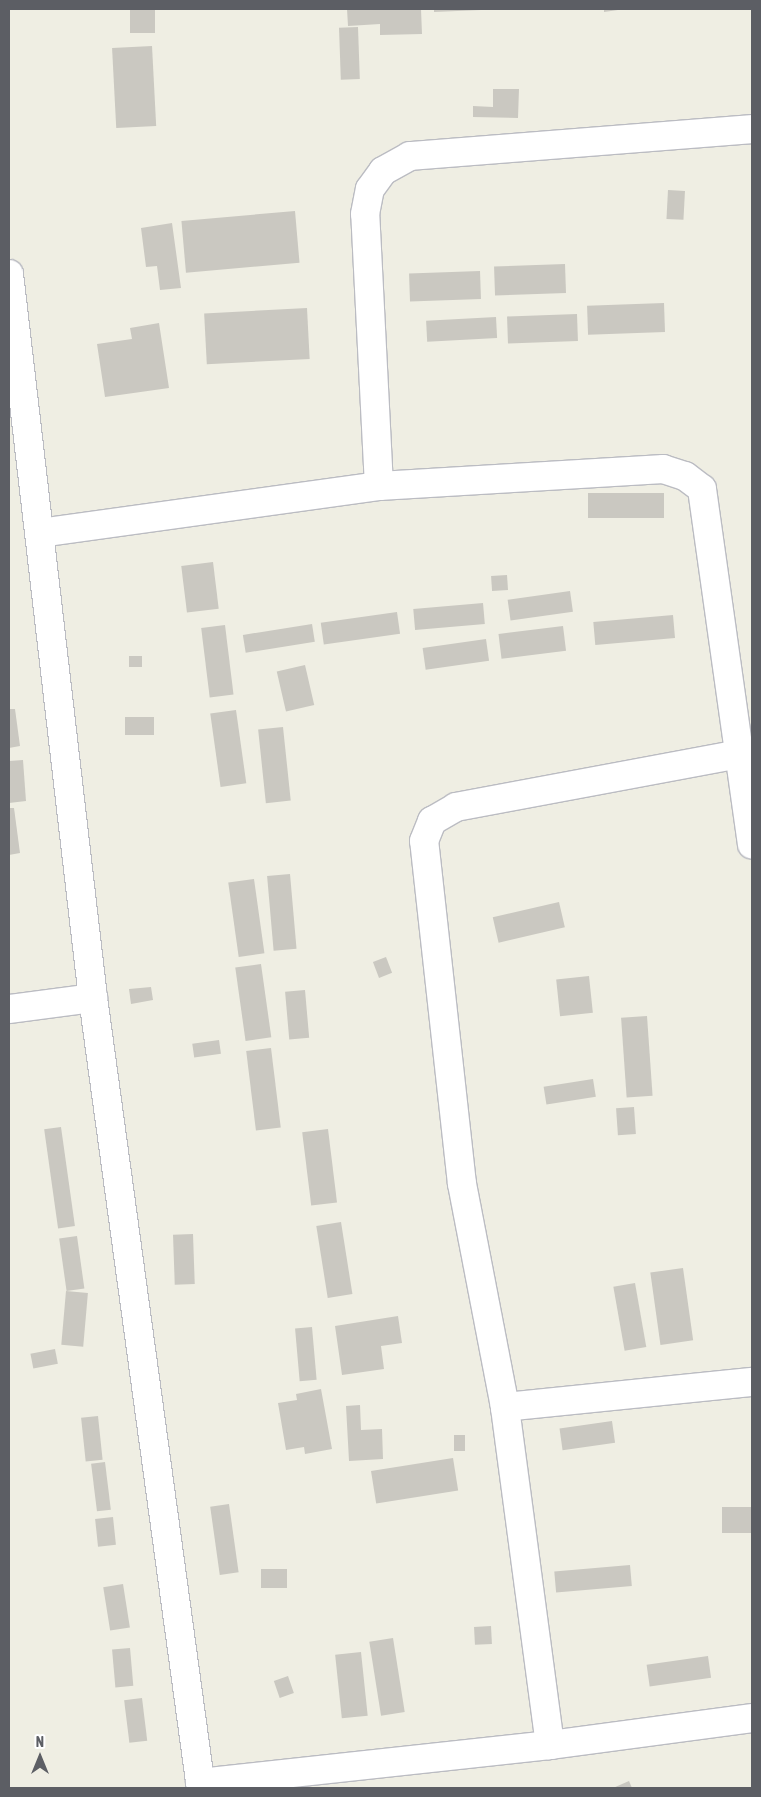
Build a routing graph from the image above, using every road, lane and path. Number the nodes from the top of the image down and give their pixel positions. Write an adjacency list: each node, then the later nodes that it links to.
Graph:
1 (752, 129): 3 (street)
2 (9, 274): 4 (street)
3 (379, 486): 4 (street); 5 (street)
4 (40, 533): 7 (street)
5 (739, 754): 6 (street); 10 (street)
6 (752, 844)
7 (93, 998): 8 (street); 13 (street)
8 (9, 1009)
9 (752, 1382): 10 (street)
10 (505, 1406): 12 (street)
11 (752, 1718): 12 (street)
12 (550, 1745): 13 (street)
13 (200, 1786)

